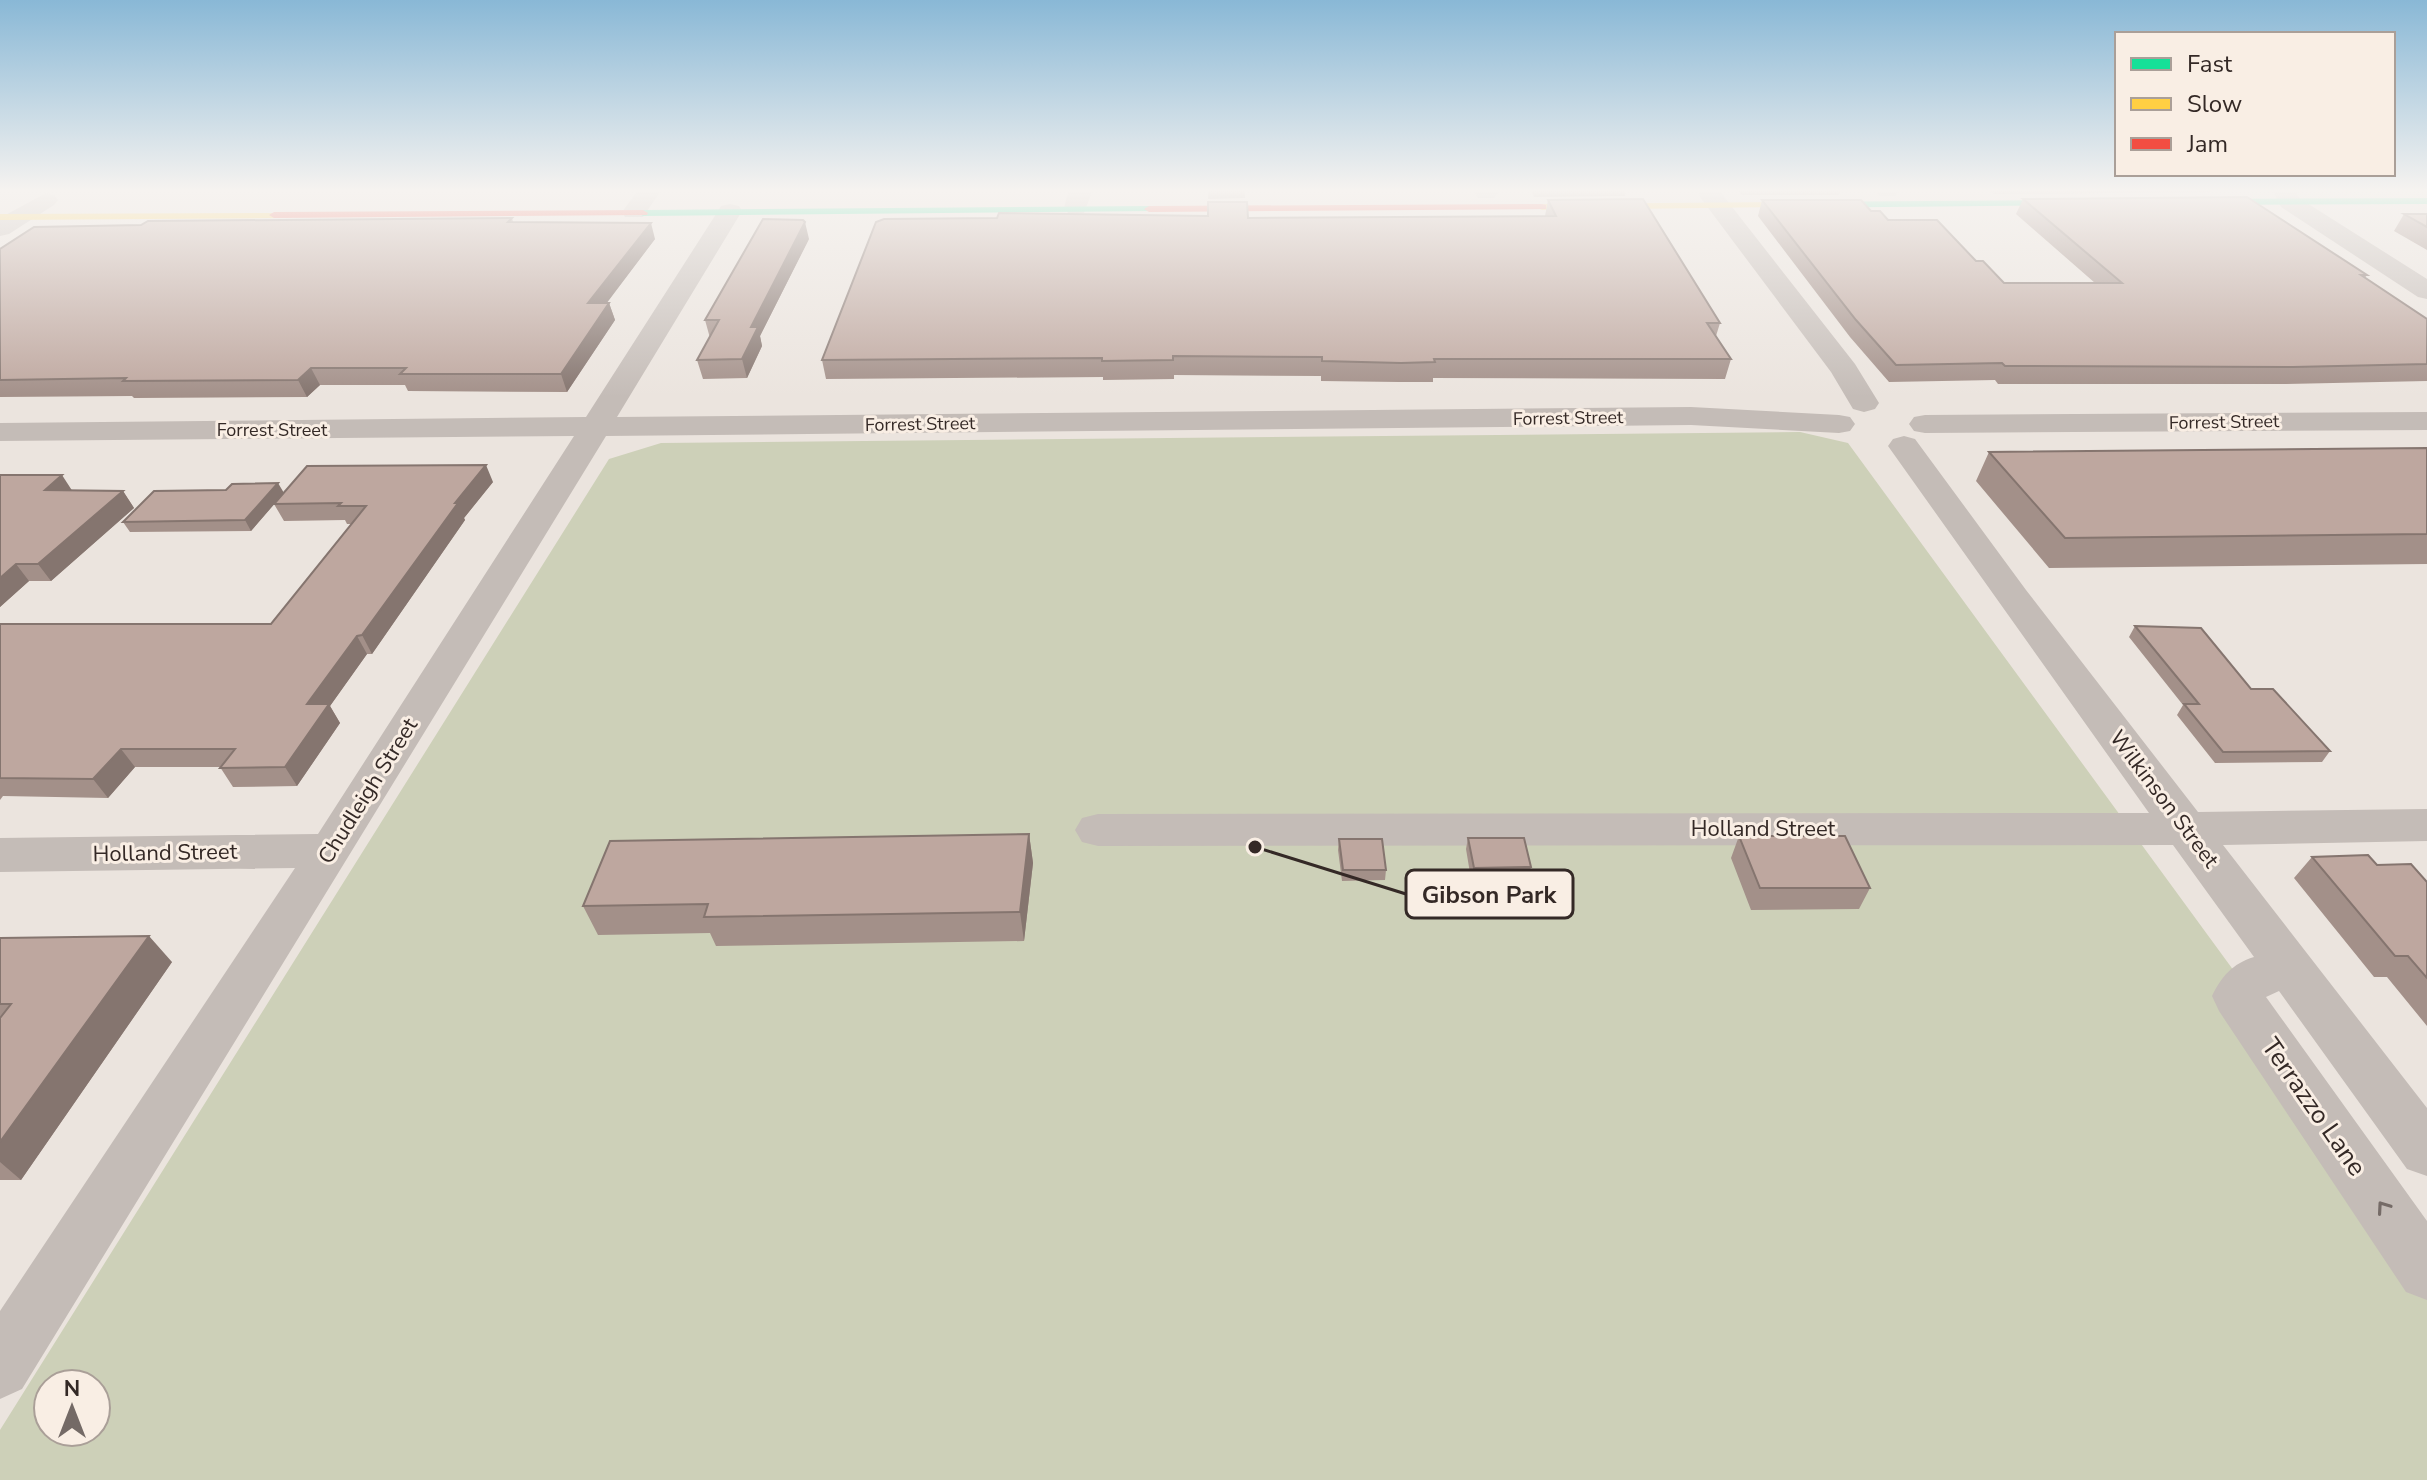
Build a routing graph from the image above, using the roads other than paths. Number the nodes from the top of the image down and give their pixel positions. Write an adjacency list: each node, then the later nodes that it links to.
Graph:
1 (701, 258): 8 (street, Chudleigh Street)
2 (1760, 258): 5 (street, Wilkinson Street)
3 (2378, 258): 4 (street)
4 (2427, 291)
5 (1898, 418): 6 (street, Forrest Street); 7 (street, Forrest Street); 7 (street); 11 (street, Wilkinson Street)
6 (2427, 421)
7 (1839, 424): 8 (street, Forrest Street)
8 (596, 428): 9 (street, Forrest Street); 13 (street, Chudleigh Street)
9 (0, 432)
10 (2427, 825): 11 (street, Holland Street)
11 (2187, 829): 12 (street, Holland Street); 15 (street, Wilkinson Street)
12 (1098, 830)
13 (331, 851): 14 (street, Holland Street); 18 (street, Chudleigh Street)
14 (0, 855)
15 (2291, 968): 16 (street, Wilkinson Street); 17 (street, Terrazzo Lane, one-way to 15)
16 (2427, 1151)
17 (2427, 1271)
18 (0, 1367)

